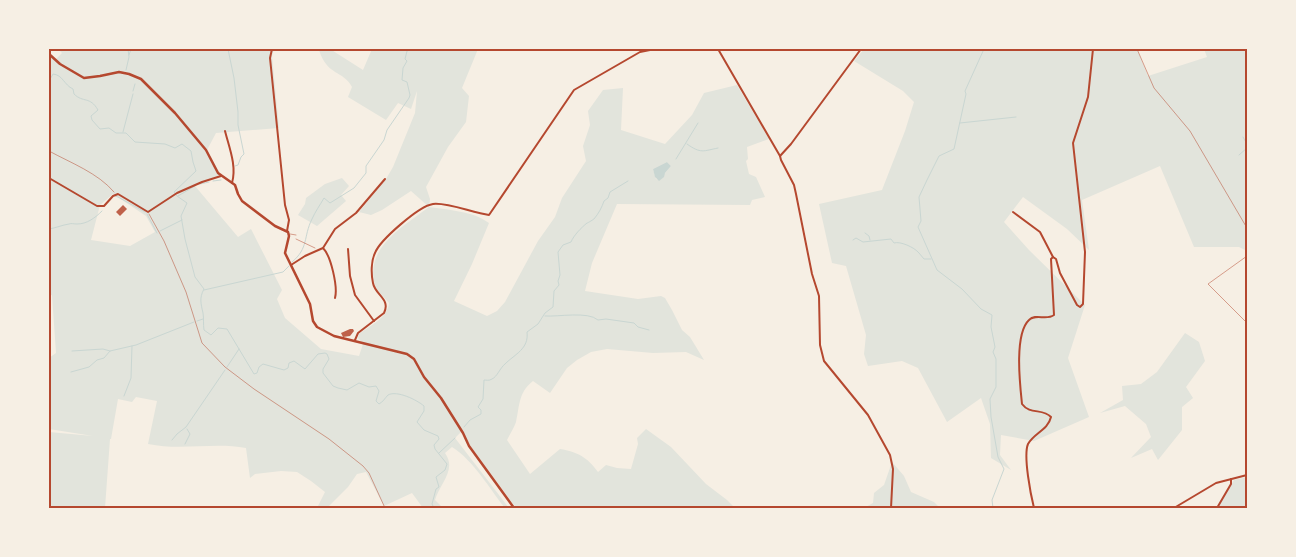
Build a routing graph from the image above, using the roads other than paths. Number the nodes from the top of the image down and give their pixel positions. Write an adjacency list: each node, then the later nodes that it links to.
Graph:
1 (272, 49): 14 (street)
2 (655, 49): 21 (street)
3 (718, 49): 8 (street)
4 (861, 49): 8 (street)
5 (1093, 49): 18 (street)
6 (49, 54): 9 (main road)
7 (225, 131): 12 (street)
8 (780, 156): 26 (street)
9 (221, 176): 10 (street); 12 (main road)
10 (49, 178)
11 (385, 179): 16 (street)
12 (232, 182): 14 (main road)
13 (1013, 212): 18 (street)
14 (288, 232): 15 (lane); 19 (main road)
15 (296, 235)
16 (321, 248): 19 (street); 20 (street)
17 (348, 249): 21 (street)
18 (1053, 257): 27 (street)
19 (291, 265): 22 (main road)
20 (335, 298)
21 (374, 321): 22 (street)
22 (355, 340): 25 (main road)
23 (1247, 476): 24 (street)
24 (1231, 479): 28 (street); 29 (street)
25 (514, 508)
26 (891, 508)
27 (1034, 508)
28 (1174, 508)
29 (1217, 508)

